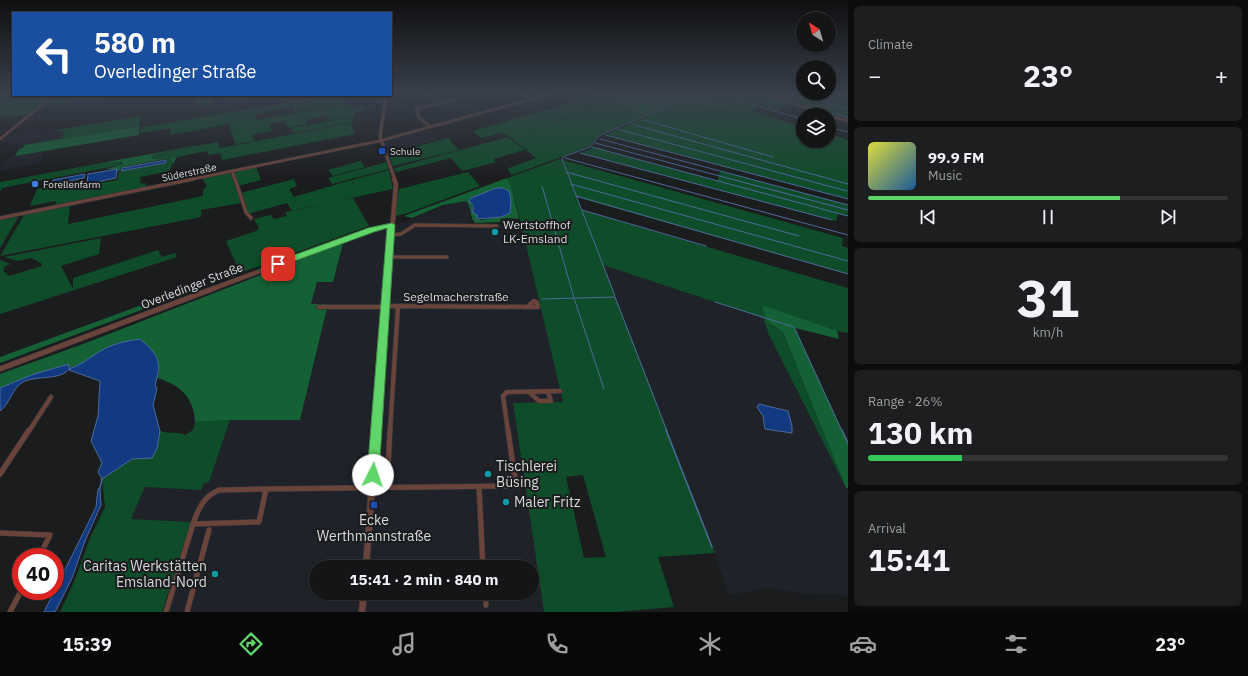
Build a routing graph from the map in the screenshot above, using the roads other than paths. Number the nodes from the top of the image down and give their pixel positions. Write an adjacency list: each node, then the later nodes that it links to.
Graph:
1 (20, 123): 6 (street)
2 (381, 123): 7 (street)
3 (425, 123): 5 (street)
4 (447, 123): 5 (street, Süderstraße)
5 (431, 127): 7 (street, Süderstraße)
6 (0, 139)
7 (381, 140): 8 (street, Süderstraße); 11 (street)
8 (232, 171): 9 (street, Süderstraße); 10 (street)
9 (0, 218)
10 (251, 218)
11 (392, 225): 13 (street); 20 (street, Overledinger Straße)
12 (497, 226): 13 (street)
13 (391, 235): 14 (street)
14 (389, 257): 15 (street); 16 (street)
15 (447, 257)
16 (385, 306): 17 (street, Segelmacherstraße); 18 (street, Segelmacherstraße); 26 (street)
17 (398, 306): 19 (street, Segelmacherstraße); 27 (street)
18 (319, 307)
19 (527, 307)
20 (0, 369)
21 (560, 391): 23 (street)
22 (530, 392): 23 (street); 23 (street); 28 (street)
23 (548, 392)
24 (51, 397): 25 (street)
25 (0, 474)
26 (372, 487): 27 (street); 29 (street); 34 (street)
27 (387, 487): 28 (street)
28 (479, 487): 35 (street)
29 (266, 489): 30 (street); 30 (street)
30 (193, 524): 41 (street)
31 (209, 530): 42 (street)
32 (0, 533): 33 (street)
33 (44, 548)
34 (367, 560)
35 (484, 560)
36 (16, 600): 40 (street)
37 (363, 600): 43 (street)
38 (486, 600): 39 (street)
39 (486, 605)
40 (10, 612)
41 (166, 612)
42 (187, 612)
43 (362, 612)

